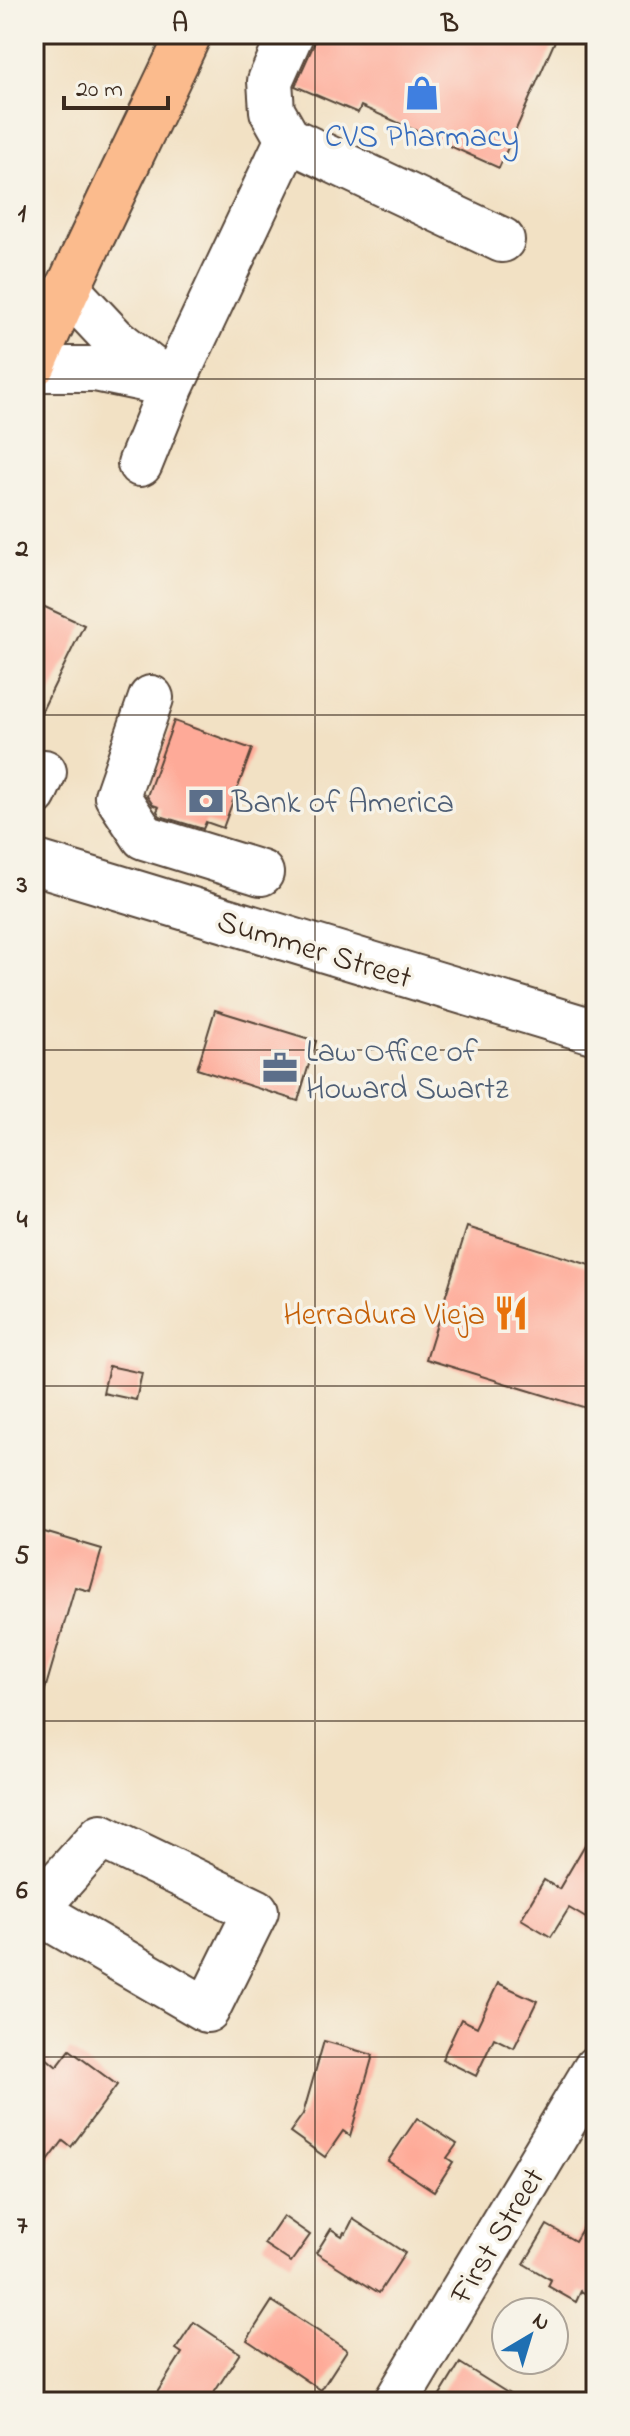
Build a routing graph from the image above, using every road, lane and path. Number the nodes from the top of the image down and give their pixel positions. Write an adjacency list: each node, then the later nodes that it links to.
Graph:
1 (189, 34): 5 (main road)
2 (291, 34): 3 (street)
3 (288, 139): 4 (street); 7 (street)
4 (502, 240)
5 (67, 289): 6 (main road); 7 (street)
6 (34, 367): 7 (street)
7 (172, 385): 8 (street)
8 (140, 464)
9 (151, 698): 11 (street)
10 (34, 862): 12 (street, Summer Street)
11 (261, 873)
12 (596, 1032)
13 (35, 1909): 13 (street)
14 (596, 2068): 15 (street, First Street)
15 (396, 2402)

